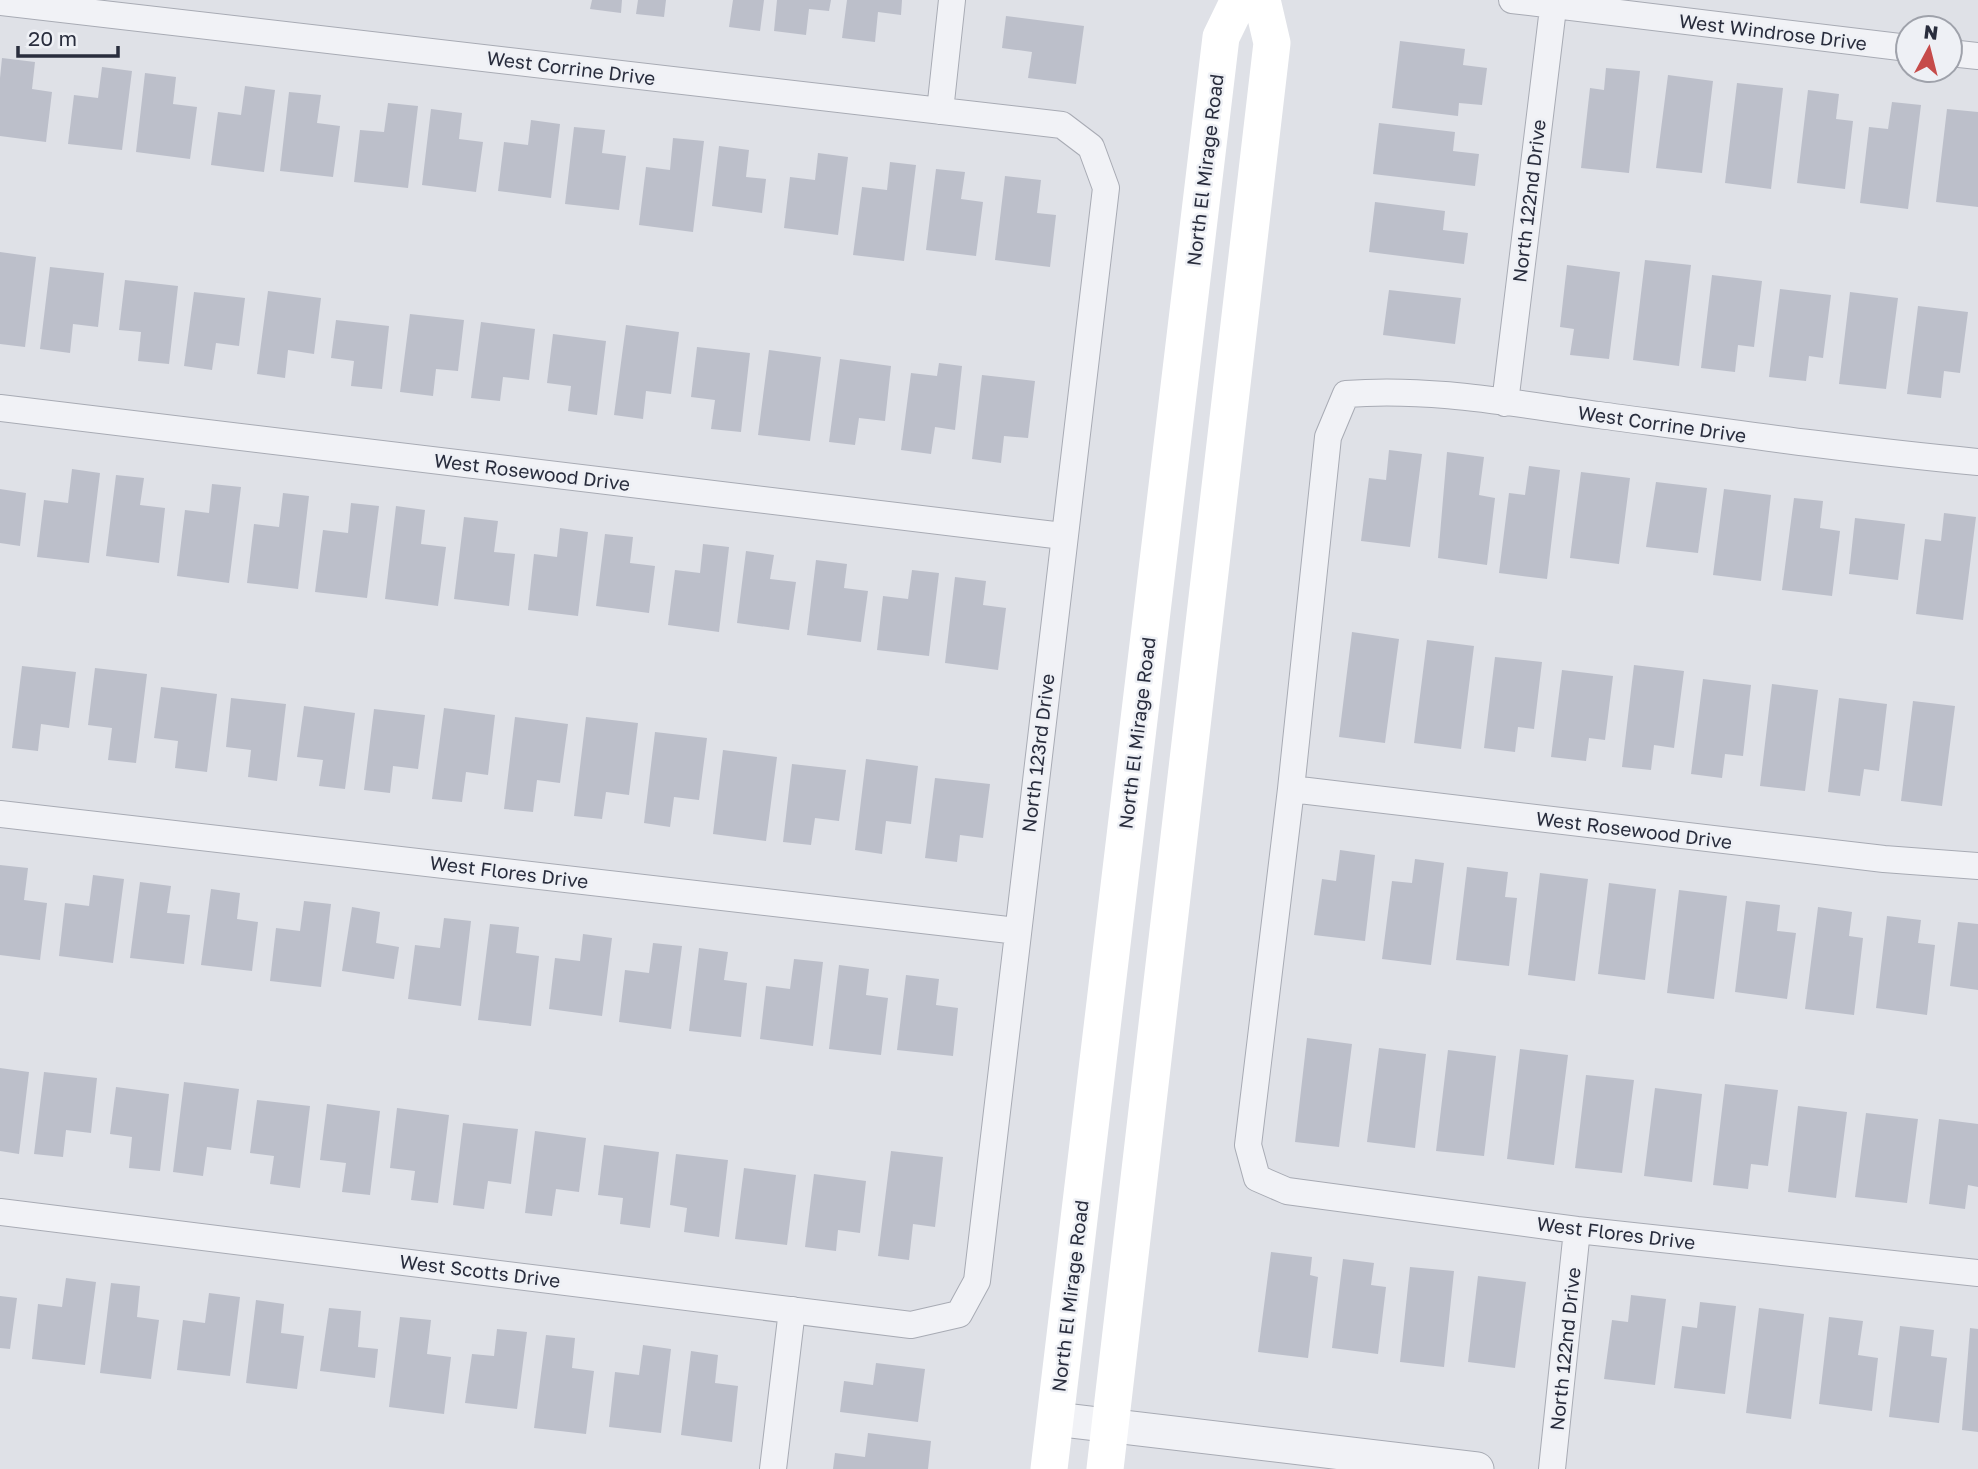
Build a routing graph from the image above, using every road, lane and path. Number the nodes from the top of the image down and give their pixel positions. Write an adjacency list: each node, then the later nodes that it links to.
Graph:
1 (952, 0): 8 (street)
2 (1239, 0): 23 (main road, North El Mirage Road)
3 (1262, 0): 24 (main road)
4 (1512, 0): 6 (street, West Windrose Drive)
5 (0, 2): 8 (street, West Corrine Drive)
6 (1553, 3): 7 (street, West Windrose Drive); 10 (street, North 122nd Drive)
7 (1894, 46)
8 (940, 111): 9 (street, West Corrine Drive)
9 (1106, 188): 13 (street, North 123rd Drive)
10 (1505, 403): 12 (street, West Corrine Drive); 14 (street, West Corrine Drive)
11 (0, 408): 13 (street, West Rosewood Drive)
12 (1978, 462)
13 (1063, 536): 17 (street, North 123rd Drive)
14 (1291, 789): 16 (street, West Rosewood Drive); 19 (street, West Flores Drive)
15 (0, 814): 17 (street, West Flores Drive)
16 (1978, 866)
17 (1018, 931): 22 (street, North 123rd Drive)
18 (0, 1212): 21 (street, West Scotts Drive)
19 (1577, 1230): 20 (street, West Flores Drive); 29 (street, North 122nd Drive)
20 (1978, 1273)
21 (792, 1310): 22 (street, West Scotts Drive); 25 (street)
22 (959, 1314)
23 (1055, 1419): 24 (street); 26 (main road, North El Mirage Road)
24 (1110, 1426): 27 (main road); 28 (street)
25 (773, 1469)
26 (1049, 1469)
27 (1105, 1469)
28 (1477, 1469)
29 (1552, 1469)

